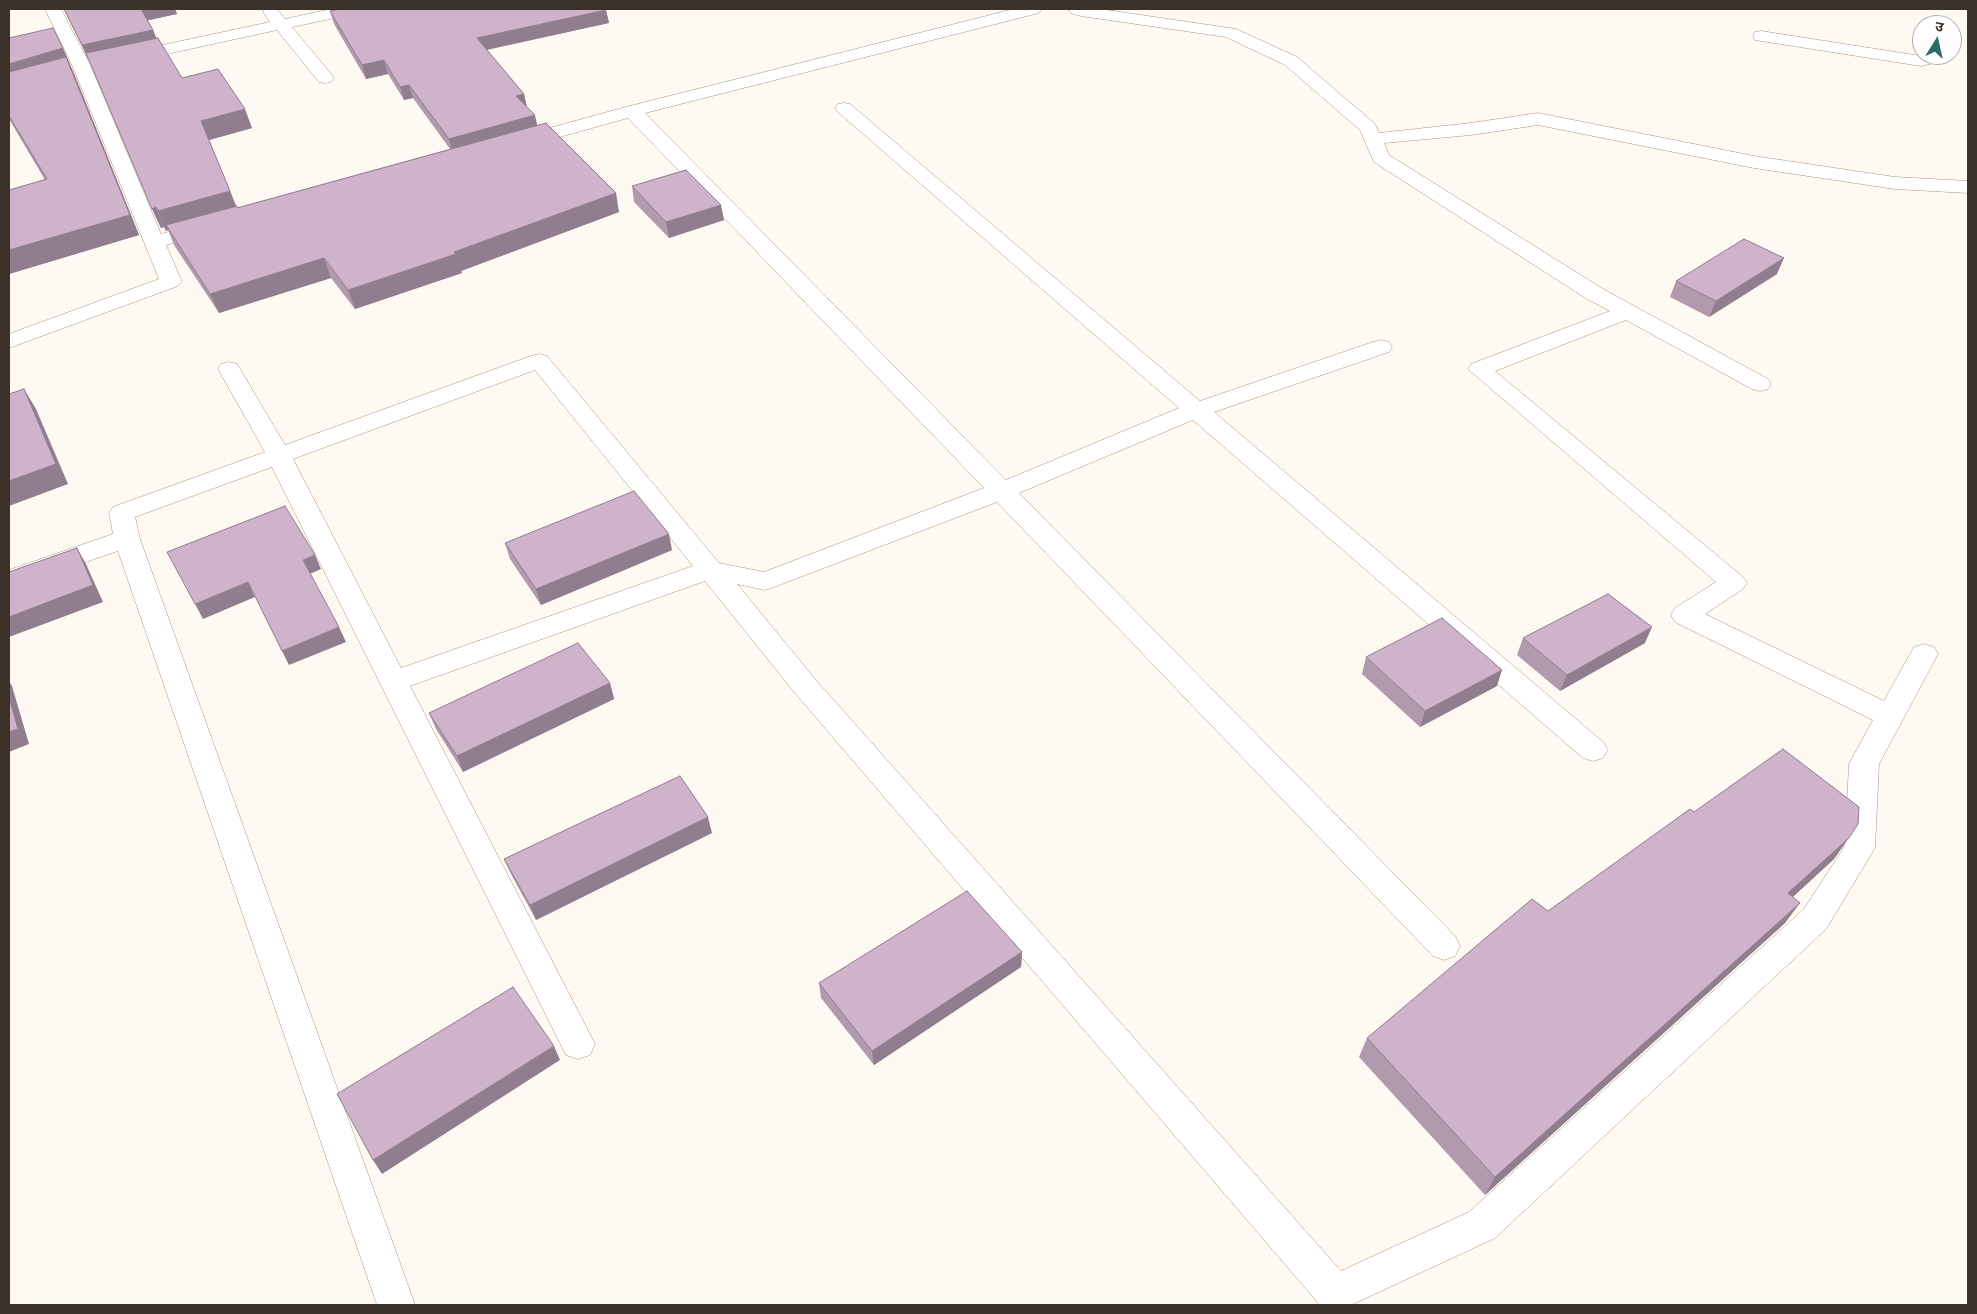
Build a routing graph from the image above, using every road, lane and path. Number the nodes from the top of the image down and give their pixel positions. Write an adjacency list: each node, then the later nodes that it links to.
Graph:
1 (53, 9): 9 (street)
2 (269, 9): 6 (street)
3 (353, 9): 6 (street)
4 (1033, 9): 12 (street)
5 (1077, 9): 13 (street)
6 (280, 24): 9 (street); 10 (street)
7 (1761, 36): 8 (street)
8 (1912, 60)
9 (89, 66): 17 (street)
10 (325, 78)
11 (844, 108): 23 (street)
12 (632, 111): 14 (street); 25 (street)
13 (1373, 140): 15 (street); 18 (street)
14 (498, 148)
15 (1968, 187)
16 (221, 223): 17 (street)
17 (154, 242): 19 (street)
18 (1627, 312): 22 (street); 31 (street)
19 (9, 341)
20 (1381, 347): 23 (street)
21 (230, 369): 24 (street)
22 (1760, 384)
23 (1196, 410): 25 (street); 32 (street)
24 (279, 456): 26 (street); 27 (street); 30 (street)
25 (1000, 490): 27 (street); 33 (street)
26 (127, 539): 28 (street); 35 (street)
27 (710, 570): 30 (street); 31 (street)
28 (9, 579)
29 (1924, 654): 31 (street)
30 (393, 681): 34 (street)
31 (1890, 716)
32 (1593, 750)
33 (1444, 946)
34 (578, 1044)
35 (396, 1305)

